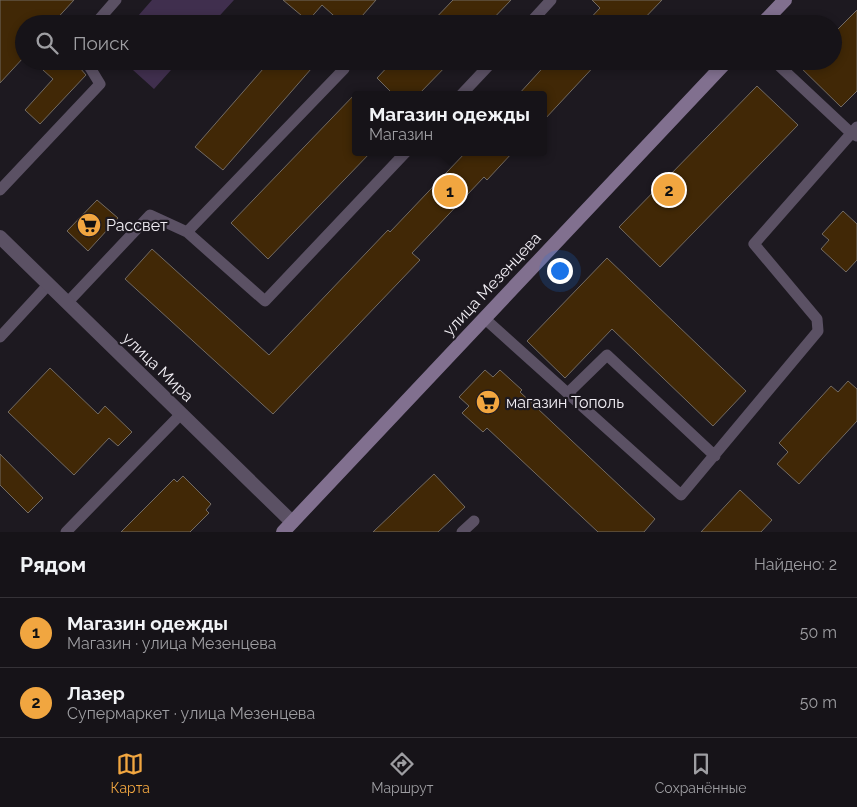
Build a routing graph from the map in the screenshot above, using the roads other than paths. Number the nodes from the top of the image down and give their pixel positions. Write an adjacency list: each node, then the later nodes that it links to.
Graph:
1 (116, 0): 4 (lane)
2 (552, 0): 5 (lane)
3 (785, 0): 6 (main road)
4 (103, 15)
5 (538, 15)
6 (771, 15)
7 (91, 70): 15 (lane)
8 (343, 70): 16 (lane)
9 (485, 70): 12 (lane)
10 (718, 70): 20 (main road, улица Мезенцева)
11 (784, 70): 13 (lane)
12 (465, 91)
13 (855, 132): 24 (lane)
14 (402, 156): 16 (lane)
15 (0, 190)
16 (187, 232): 19 (lane)
17 (0, 237): 18 (street, улица Мира)
18 (48, 285): 19 (street, улица Мира); 21 (lane)
19 (67, 303): 23 (street, улица Мира)
20 (484, 318): 22 (lane); 26 (main road, улица Мезенцева)
21 (0, 337)
22 (568, 393): 24 (lane); 24 (lane)
23 (181, 414): 26 (street, улица Мира); 27 (lane)
24 (715, 456)
25 (474, 521): 28 (lane)
26 (288, 527)
27 (66, 532)
28 (462, 532)

